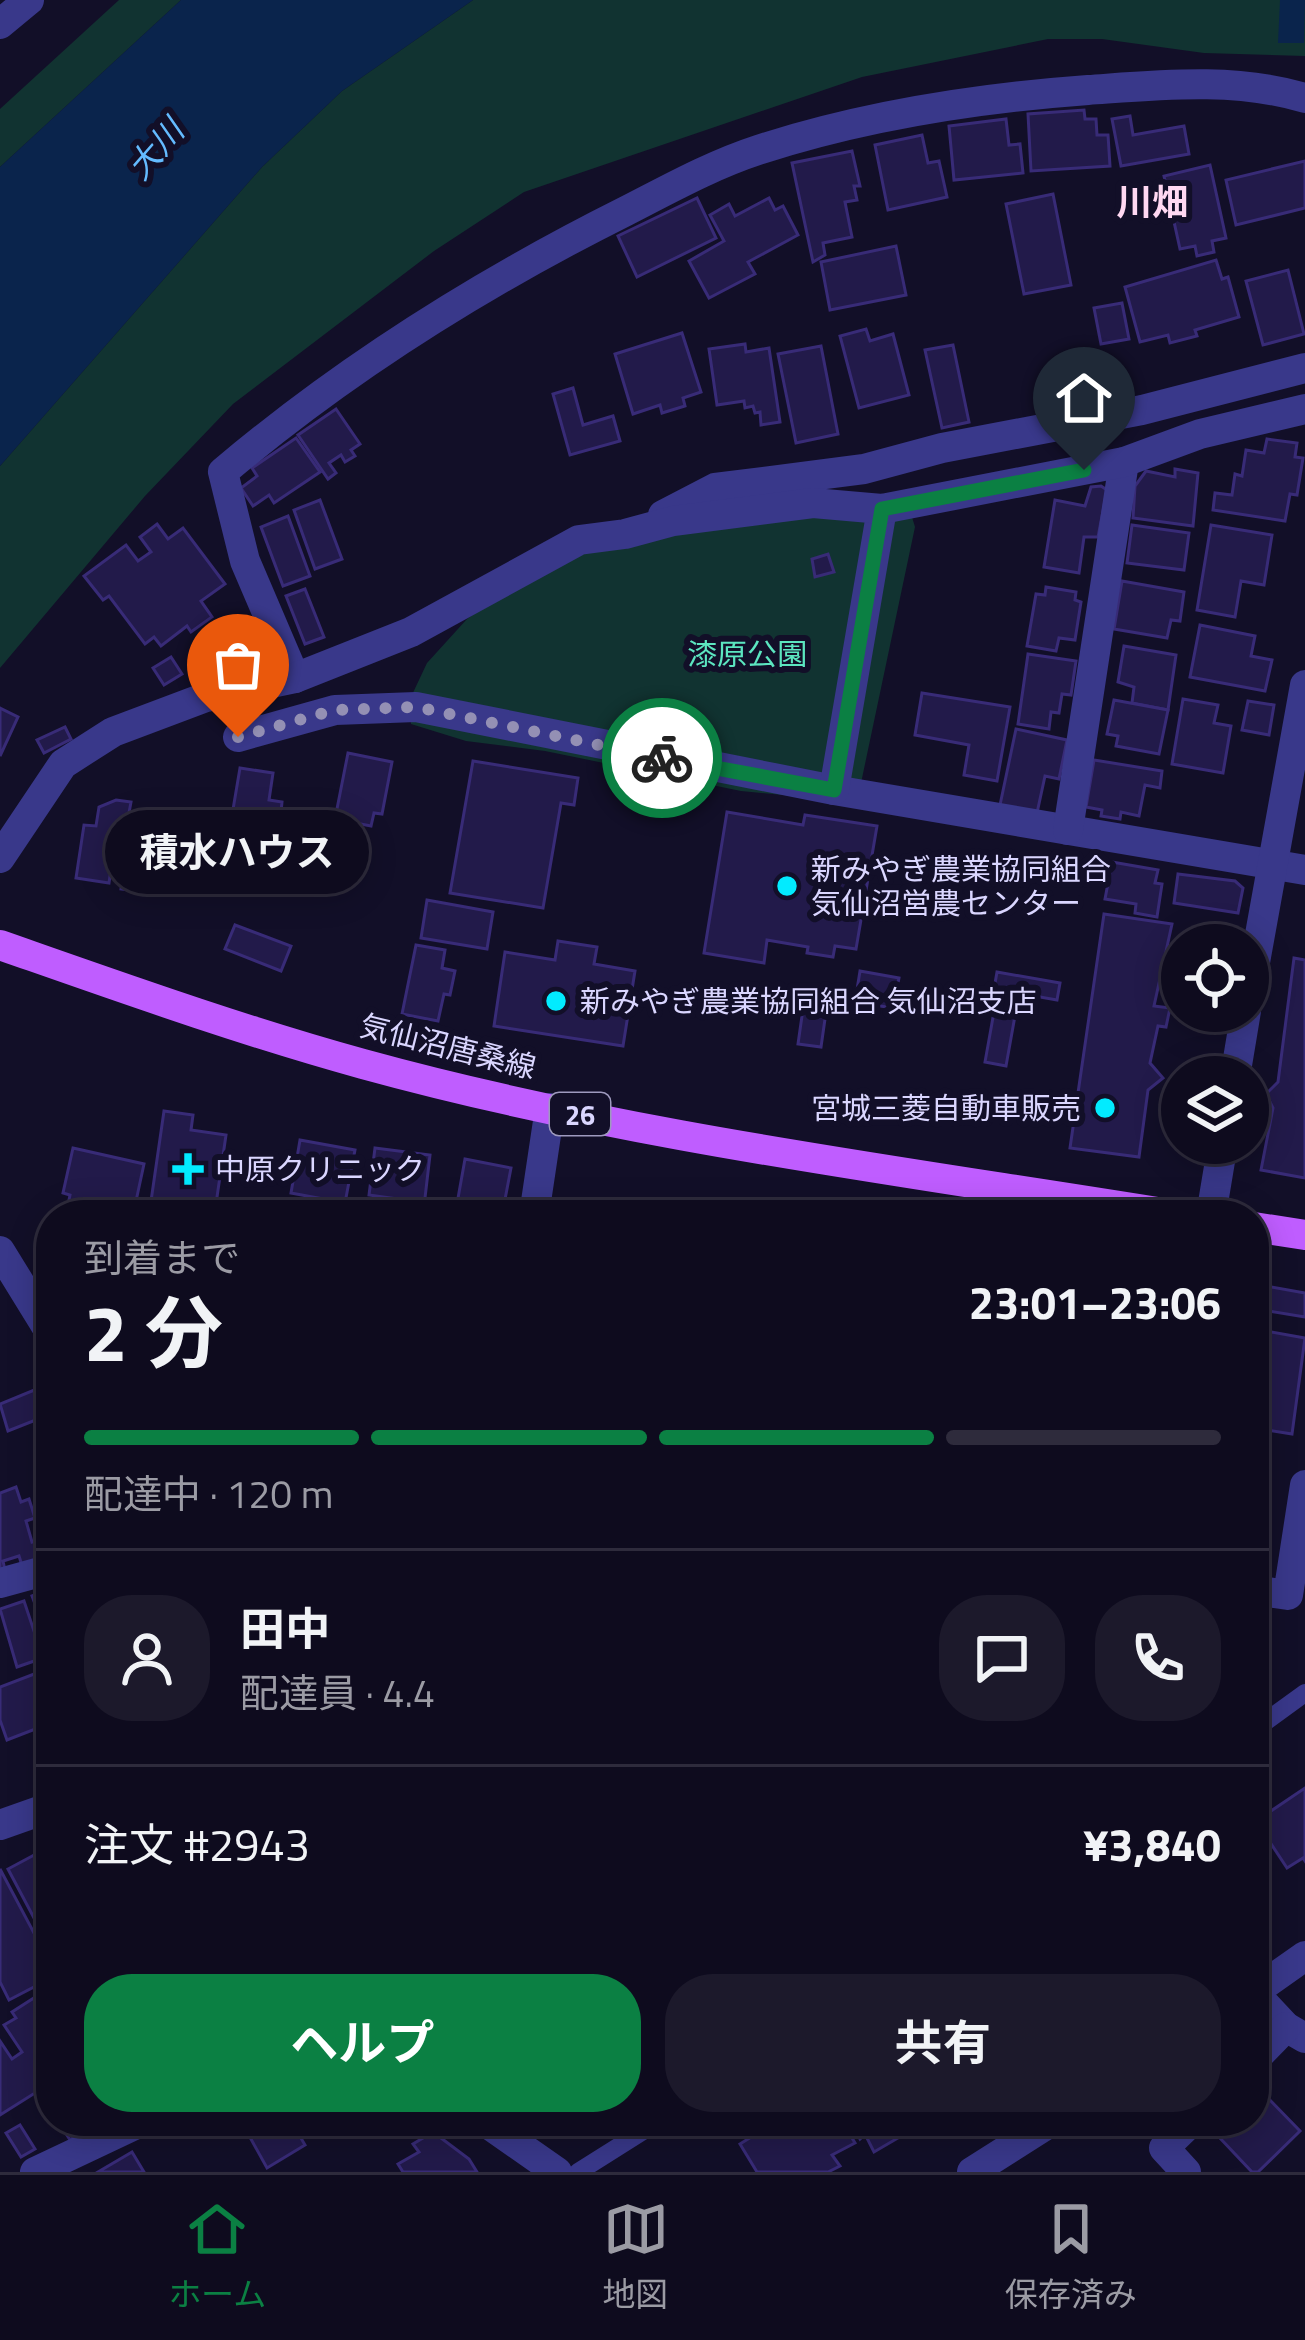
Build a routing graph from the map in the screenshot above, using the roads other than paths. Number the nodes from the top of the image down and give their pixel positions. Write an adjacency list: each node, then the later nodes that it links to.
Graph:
1 (29, 0): 2 (street)
2 (0, 24)
3 (1305, 98): 9 (street)
4 (1305, 368): 8 (street)
5 (1305, 409): 6 (street)
6 (1124, 462): 7 (street); 13 (street)
7 (882, 509): 8 (street); 12 (street)
8 (625, 534): 9 (street)
9 (295, 678): 14 (street)
10 (1305, 686): 15 (street)
11 (238, 737): 12 (street)
12 (834, 790): 13 (street)
13 (1068, 830): 15 (street)
14 (0, 858)
15 (1271, 865): 16 (street); 17 (street)
16 (1305, 870)
17 (1261, 924)
18 (0, 945): 19 (main road, 気仙沼唐桑線 / 26)
19 (550, 1108): 21 (street); 22 (main road, 気仙沼唐桑線 / 26)
20 (1220, 1164): 23 (street)
21 (536, 1200)
22 (1083, 1200)
23 (1214, 1200)
24 (1269, 1229): 25 (main road)
25 (1305, 1235)
26 (0, 1251): 27 (street)
27 (36, 1310)
28 (1305, 1485): 32 (street)
29 (36, 1573): 30 (street)
30 (0, 1582)
31 (1269, 1592): 32 (street)
32 (1288, 1595): 33 (street)
33 (1269, 1608)
34 (1305, 1693): 35 (lane)
35 (1269, 1719)
36 (36, 1812): 37 (street)
37 (0, 1825)
38 (1305, 1956): 39 (street)
39 (1269, 1981)
40 (1269, 2007): 41 (street)
41 (1295, 2032): 42 (street)
42 (1269, 2050)
43 (111, 2136): 48 (street)
44 (505, 2136): 49 (street)
45 (635, 2136): 50 (lane)
46 (1028, 2136): 51 (street)
47 (1176, 2136): 52 (street)
48 (34, 2172)
49 (557, 2172)
50 (578, 2172)
51 (971, 2172)
52 (1186, 2172)

